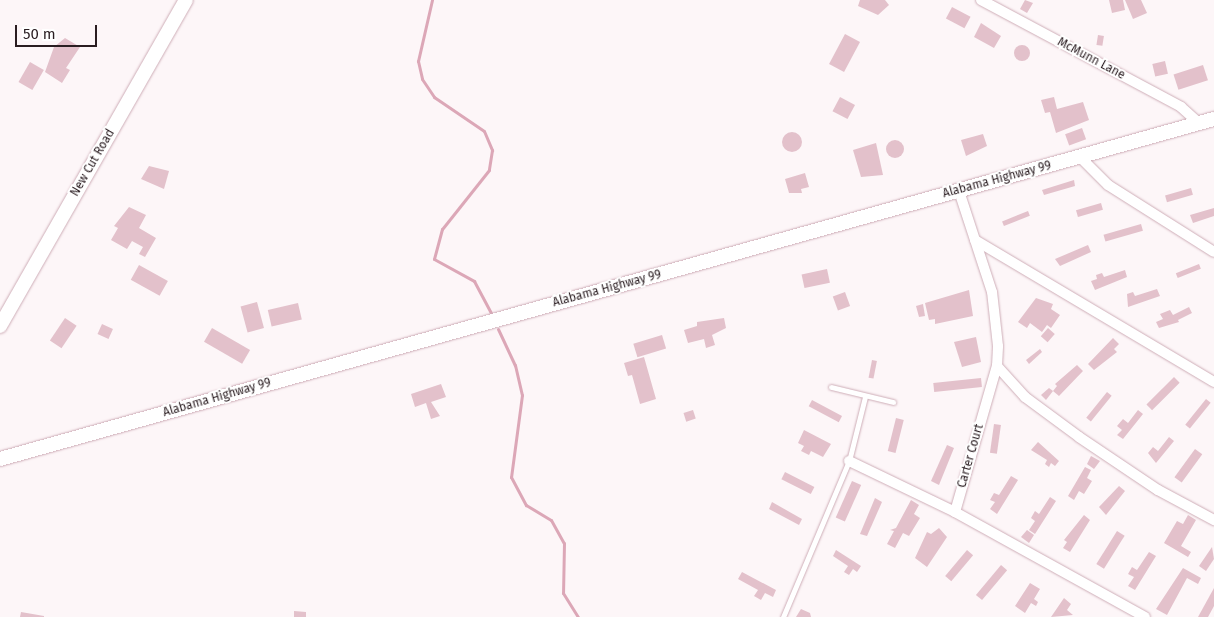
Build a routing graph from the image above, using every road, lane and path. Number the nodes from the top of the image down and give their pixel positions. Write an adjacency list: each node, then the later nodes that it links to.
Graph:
1 (186, 0): 9 (main road, New Cut Road)
2 (981, 0): 4 (street, McMunn Lane)
3 (1214, 119): 4 (main road, Alabama Highway 99)
4 (1199, 123): 5 (main road, Alabama Highway 99)
5 (1081, 158): 6 (main road, Alabama Highway 99); 8 (street)
6 (959, 191): 7 (street, Carter Court); 15 (main road, Alabama Highway 99)
7 (975, 240): 10 (street, Carter Court); 11 (street)
8 (1214, 252)
9 (0, 326)
10 (997, 366): 17 (street, Carter Court); 18 (street)
11 (1214, 382)
12 (831, 387): 13 (lane)
13 (865, 397): 14 (lane); 16 (lane)
14 (893, 402)
15 (0, 459)
16 (849, 461): 17 (street); 19 (lane)
17 (955, 512): 20 (street)
18 (1214, 520)
19 (783, 617)
20 (1145, 617)

